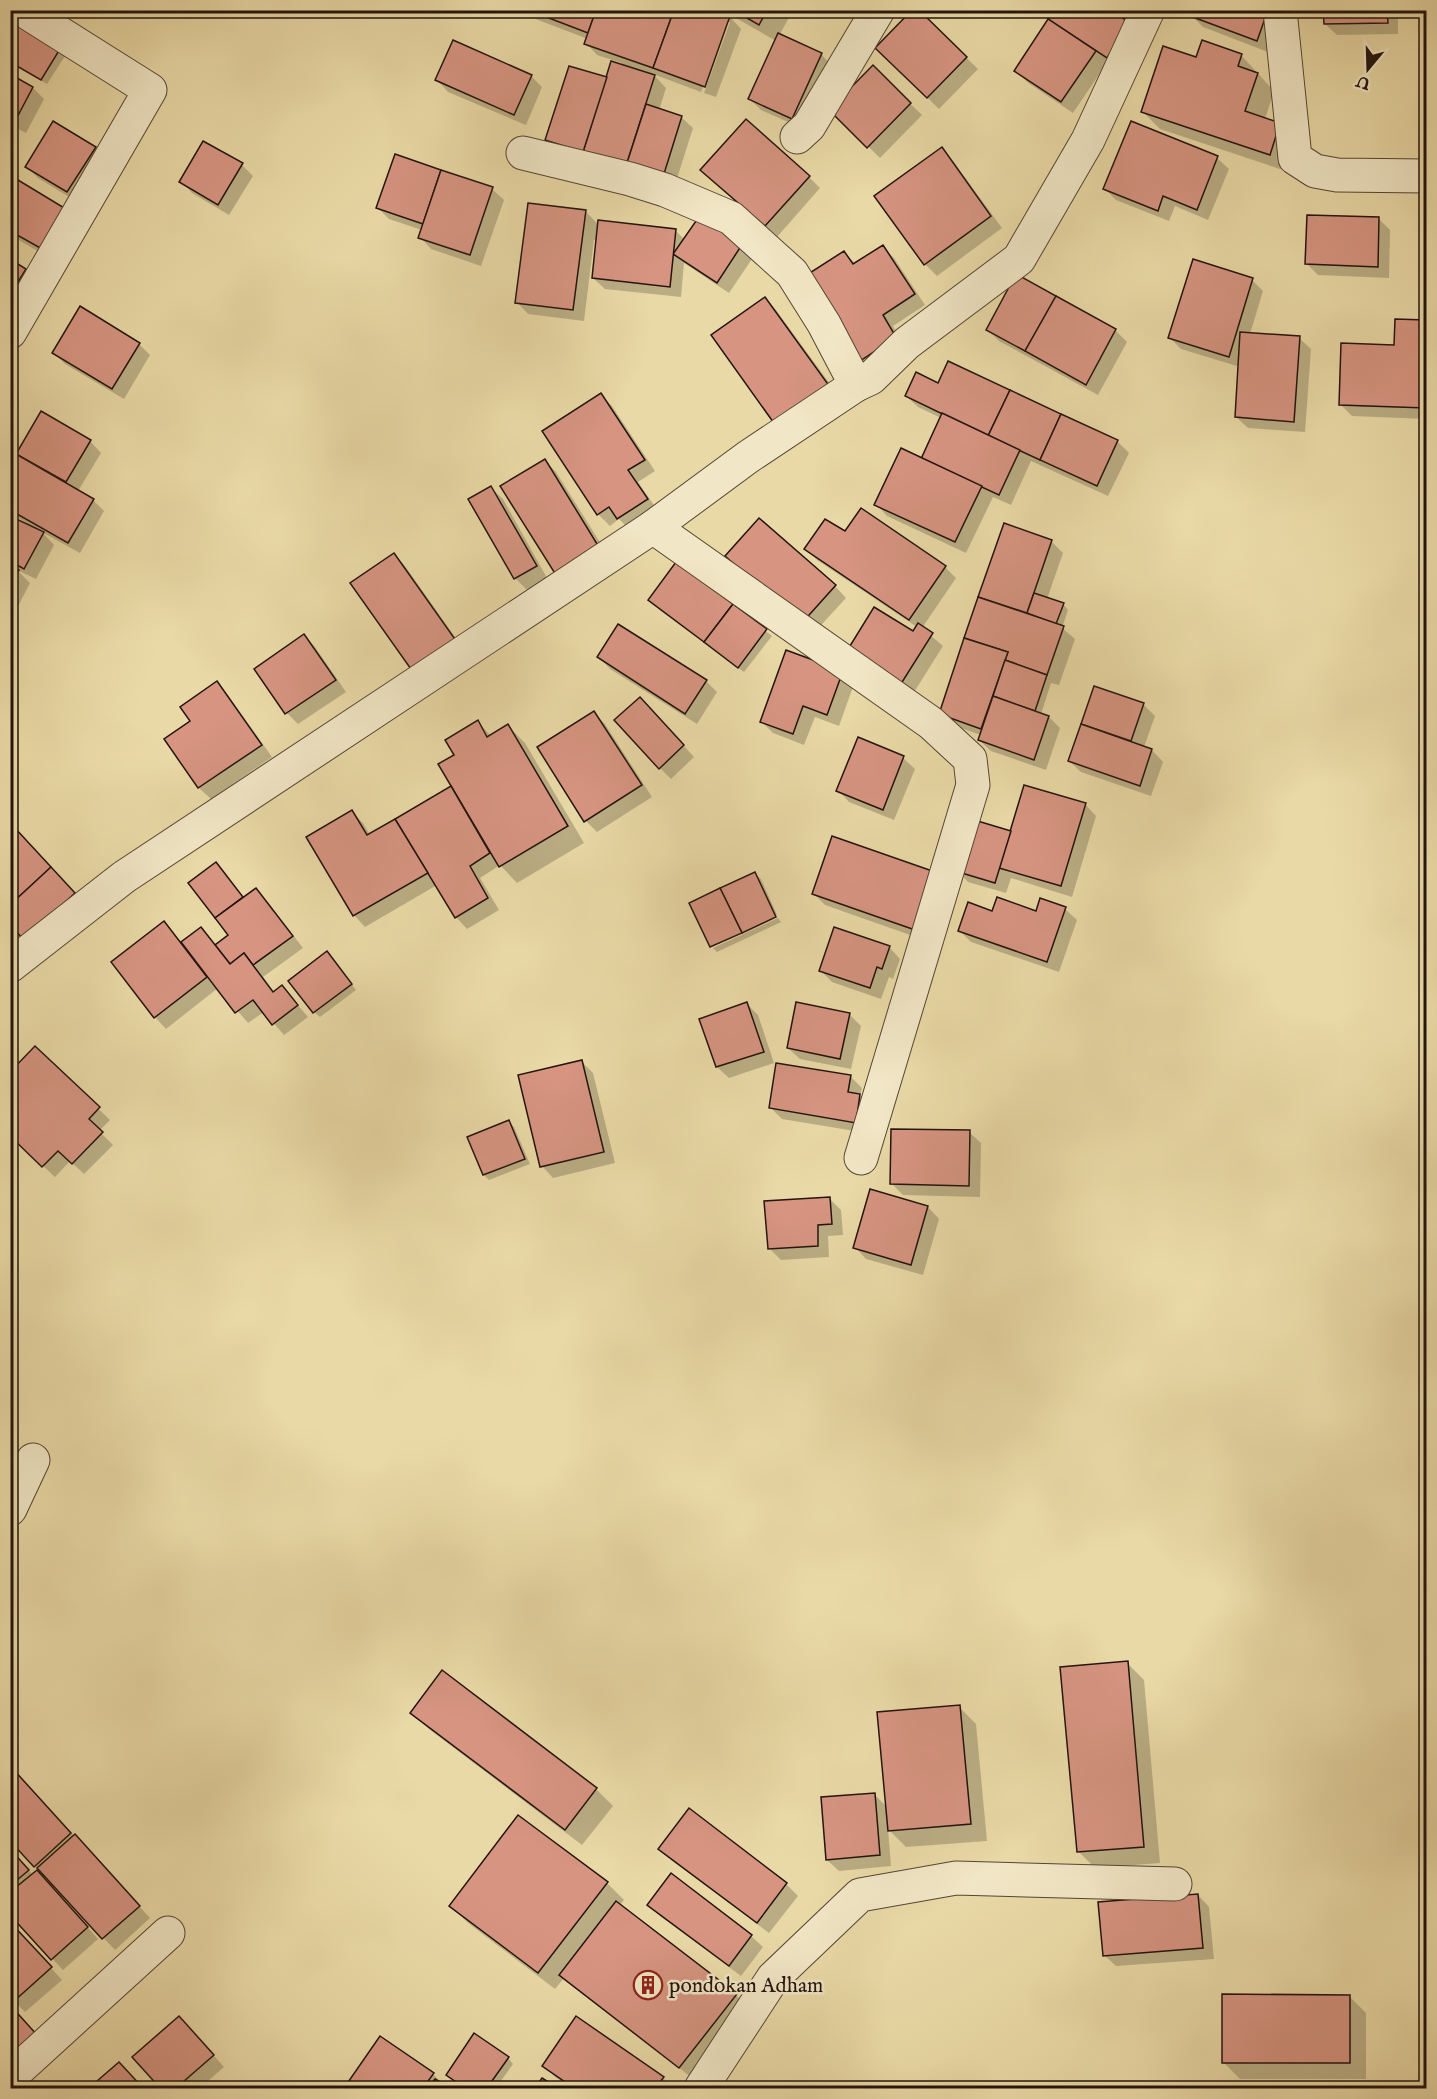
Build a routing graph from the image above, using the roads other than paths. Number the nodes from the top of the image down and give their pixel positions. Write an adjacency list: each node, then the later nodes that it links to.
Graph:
1 (23, 10): 8 (street)
2 (878, 10): 5 (street)
3 (1148, 10): 9 (street)
4 (1280, 10): 7 (street)
5 (797, 137)
6 (523, 153): 9 (street)
7 (1426, 176)
8 (10, 332)
9 (856, 385): 10 (street)
10 (653, 527): 11 (street); 12 (street)
11 (10, 966)
12 (861, 1158)
13 (33, 1460): 14 (street)
14 (10, 1509)
15 (1174, 1884): 18 (street)
16 (168, 1933): 17 (street)
17 (10, 2077)
18 (701, 2088)

